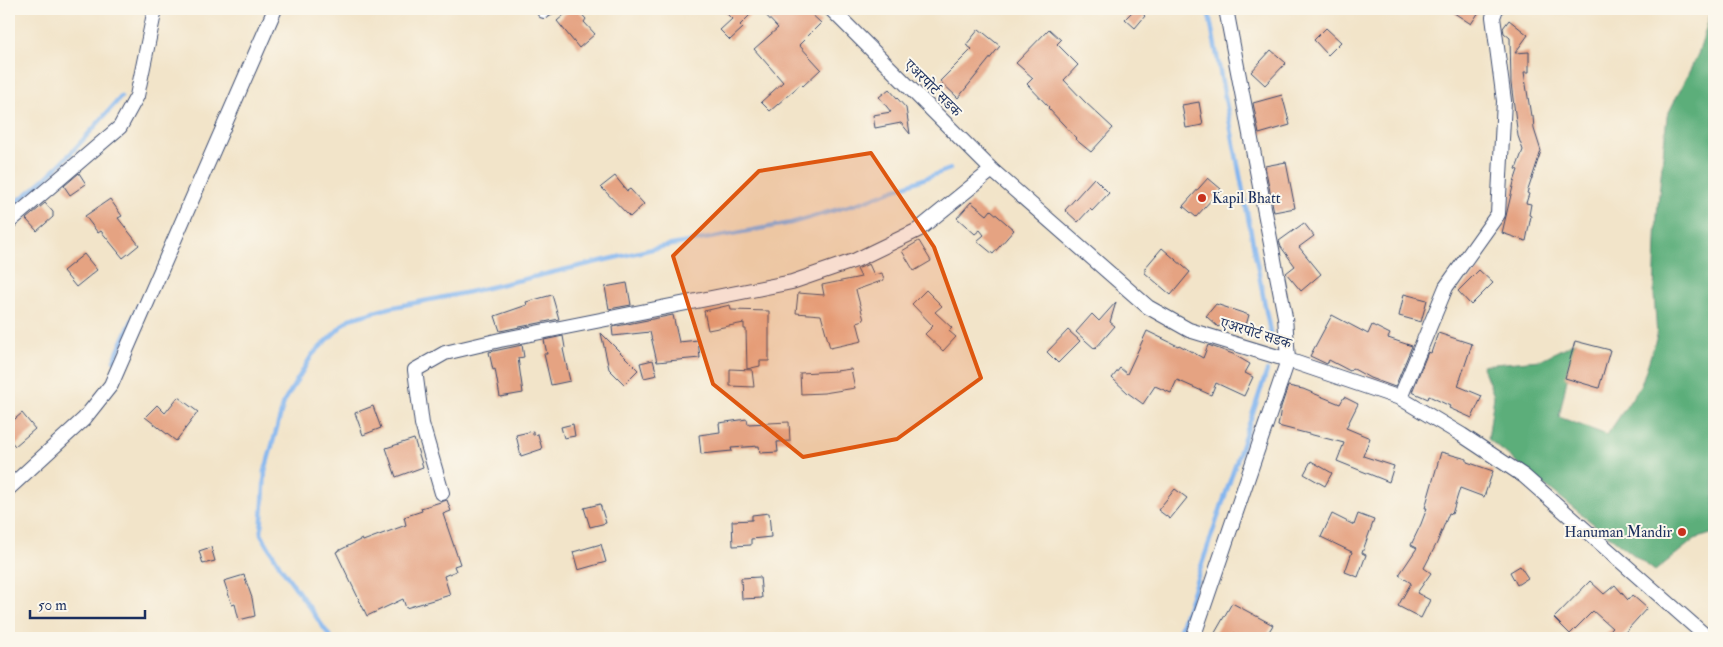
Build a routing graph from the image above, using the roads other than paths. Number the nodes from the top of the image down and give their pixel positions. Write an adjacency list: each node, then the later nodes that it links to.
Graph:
1 (155, 9): 7 (street)
2 (275, 9): 10 (street)
3 (831, 9): 6 (street, एअरपोर्ट सडक)
4 (1226, 9): 8 (street)
5 (1496, 9): 9 (street)
6 (992, 170): 8 (street, एअरपोर्ट सडक); 11 (street)
7 (9, 222)
8 (1288, 360): 9 (street, एअरपोर्ट सडक); 12 (street)
9 (1400, 398): 13 (street, एअरपोर्ट सडक)
10 (9, 488)
11 (442, 493)
12 (1193, 638)
13 (1708, 638)

